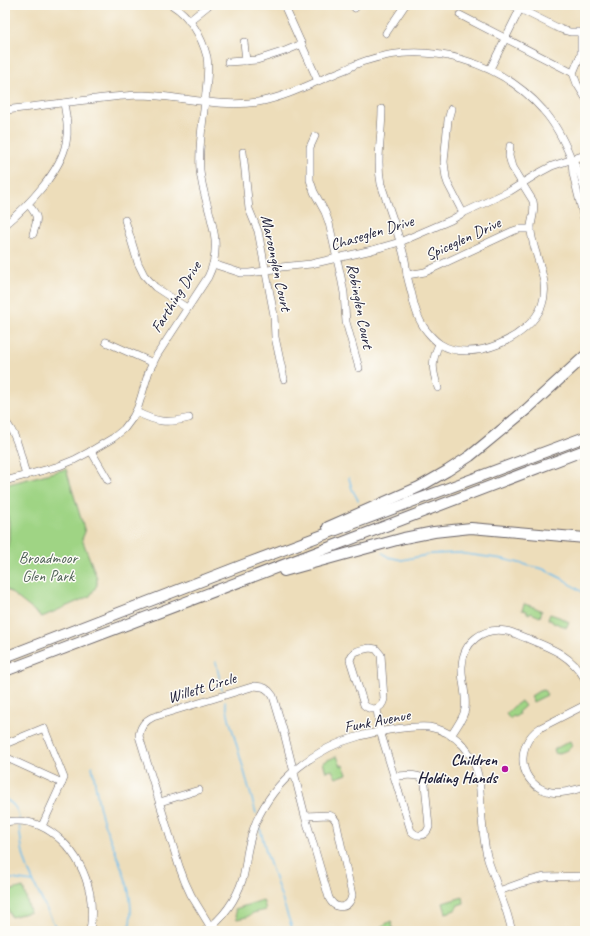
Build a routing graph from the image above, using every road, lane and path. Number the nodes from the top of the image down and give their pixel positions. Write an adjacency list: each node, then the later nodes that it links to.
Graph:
1 (172, 5): 8 (street, Farthing Drive)
2 (209, 5): 8 (street)
3 (284, 5): 13 (street)
4 (405, 5): 9 (street)
5 (512, 5): 6 (street)
6 (520, 9): 10 (street); 11 (street)
7 (460, 15): 11 (street)
8 (190, 21): 20 (street, Farthing Drive)
9 (386, 33)
10 (583, 33): 17 (street)
11 (506, 38): 16 (street); 17 (street)
12 (244, 42): 14 (street)
13 (302, 44): 14 (street); 18 (street)
14 (246, 61): 15 (street)
15 (228, 62)
16 (490, 70): 18 (street); 29 (street)
17 (574, 73): 19 (street)
18 (318, 81): 20 (street)
19 (585, 97)
20 (205, 102): 21 (street); 41 (street, Farthing Drive)
21 (64, 103): 24 (street); 32 (street)
22 (382, 109): 39 (street)
23 (451, 109): 33 (street)
24 (5, 110)
25 (315, 136): 40 (street, Robinglen Court)
26 (510, 146): 30 (street)
27 (243, 152): 42 (street, Maroonglen Court)
28 (585, 155): 29 (street, Chaseglen Drive)
29 (572, 159): 30 (street, Chaseglen Drive); 31 (street); 35 (street)
30 (523, 184): 33 (street, Chaseglen Drive); 37 (street)
31 (585, 191)
32 (28, 204): 36 (street); 38 (street)
33 (463, 213): 39 (street, Chaseglen Drive)
34 (125, 220): 44 (street)
35 (585, 223)
36 (5, 225)
37 (531, 229): 43 (street, Spiceglen Drive); 46 (street)
38 (33, 234)
39 (400, 242): 40 (street, Chaseglen Drive); 43 (street)
40 (337, 259): 42 (street, Chaseglen Drive); 49 (street, Robinglen Court)
41 (213, 264): 42 (street, Chaseglen Drive); 44 (street, Farthing Drive)
42 (264, 271): 50 (street, Maroonglen Court)
43 (407, 275): 46 (street)
44 (187, 308): 48 (street, Farthing Drive)
45 (106, 342): 48 (street)
46 (439, 344): 51 (street)
47 (585, 356): 64 (highway)
48 (153, 363): 52 (street, Farthing Drive)
49 (359, 368)
50 (284, 379)
51 (438, 388)
52 (136, 412): 53 (street); 57 (street, Farthing Drive)
53 (189, 418)
54 (5, 421): 58 (street)
55 (585, 437): 64 (highway)
56 (585, 450): 65 (highway)
57 (91, 451): 58 (street, Farthing Drive); 59 (street)
58 (26, 476): 60 (street, Farthing Drive)
59 (108, 480)
60 (5, 481)
61 (5, 523): 63 (street)
62 (585, 538): 65 (highway)
63 (5, 540)
64 (248, 563): 66 (highway)
65 (230, 585): 67 (highway)
66 (5, 657)
67 (5, 671)
68 (585, 679): 72 (street)
69 (585, 705): 78 (street)
70 (377, 709): 70 (street); 71 (street)
71 (380, 732): 72 (street, Funk Avenue); 75 (street, Funk Avenue); 76 (street)
72 (451, 736): 85 (street, Funk Avenue)
73 (5, 744): 77 (street)
74 (5, 757): 77 (street)
75 (294, 771): 80 (street, Willett Circle); 81 (street); 86 (street, Funk Avenue)
76 (395, 777): 76 (street)
77 (62, 783): 83 (street)
78 (585, 787)
79 (199, 790): 80 (street)
80 (160, 802): 86 (street, Willett Circle)
81 (305, 816): 81 (street)
82 (5, 822): 83 (street)
83 (42, 826): 87 (street)
84 (585, 876): 85 (street)
85 (499, 891): 88 (street, Funk Avenue)
86 (210, 930)
87 (90, 931)
88 (512, 931)

